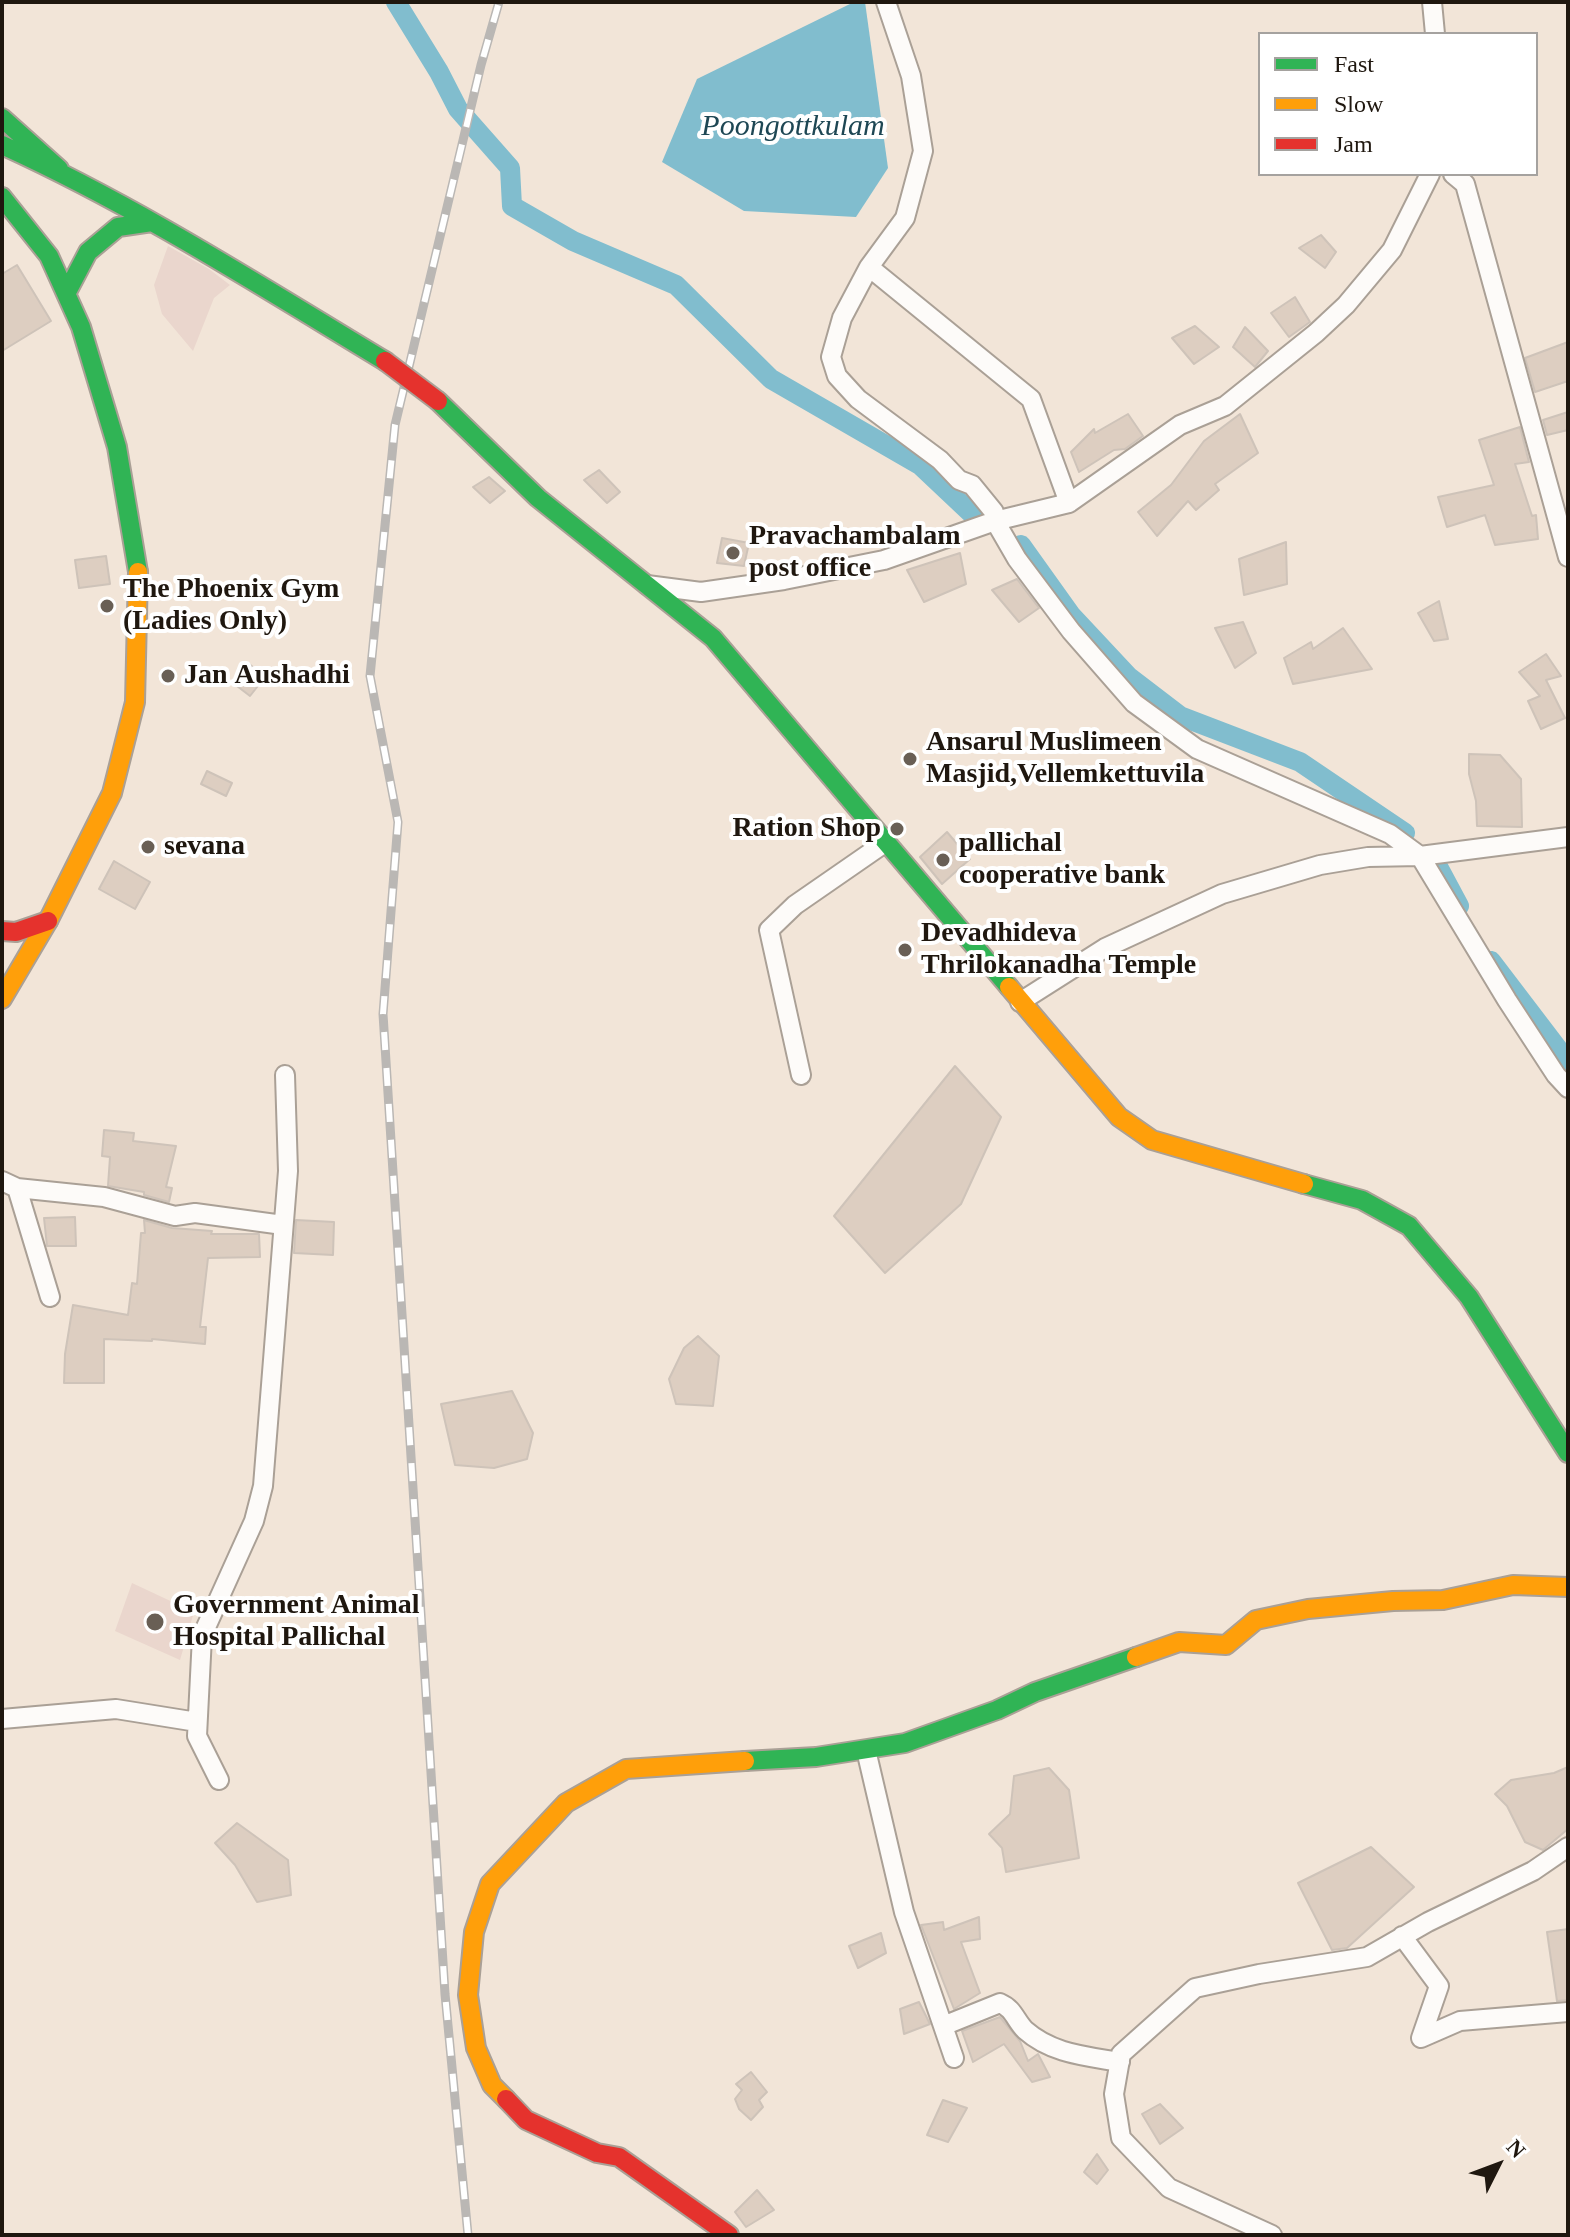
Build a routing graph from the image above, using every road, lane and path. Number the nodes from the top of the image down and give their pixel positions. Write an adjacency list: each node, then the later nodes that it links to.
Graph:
1 (886, 2): 11 (street)
2 (1432, 2): 3 (street)
3 (1435, 32)
4 (2, 118): 6 (street)
5 (2, 145): 6 (street)
6 (59, 169): 10 (street)
7 (1429, 176): 14 (street)
8 (1455, 176): 13 (street)
9 (2, 197): 12 (street)
10 (152, 222): 12 (street); 17 (street, bridge)
11 (869, 267): 14 (street); 15 (street)
12 (67, 292): 21 (street)
13 (1560, 498): 16 (street)
14 (1069, 503): 15 (street)
15 (995, 521): 17 (street); 20 (street)
16 (1568, 557)
17 (646, 584): 19 (street)
18 (1568, 837): 20 (street)
19 (886, 842): 26 (street); 28 (street)
20 (1420, 856): 26 (street); 29 (street)
21 (78, 860): 22 (street); 23 (street)
22 (95, 869)
23 (48, 921): 24 (street); 25 (street)
24 (2, 931)
25 (2, 999)
26 (1020, 1002): 33 (street)
27 (285, 1075): 31 (street)
28 (801, 1075)
29 (1568, 1088)
30 (9, 1184): 31 (street); 32 (street)
31 (283, 1225): 36 (street)
32 (50, 1297)
33 (1568, 1453)
34 (1568, 1587): 37 (street)
35 (2, 1719): 36 (street)
36 (197, 1722): 38 (street)
37 (866, 1750): 42 (street); 45 (street)
38 (219, 1780)
39 (1568, 1847): 40 (street)
40 (1402, 1936): 41 (street); 44 (street)
41 (1568, 2012)
42 (943, 2026): 43 (street); 44 (street)
43 (954, 2058)
44 (1120, 2062): 46 (street)
45 (729, 2235)
46 (1272, 2235)

